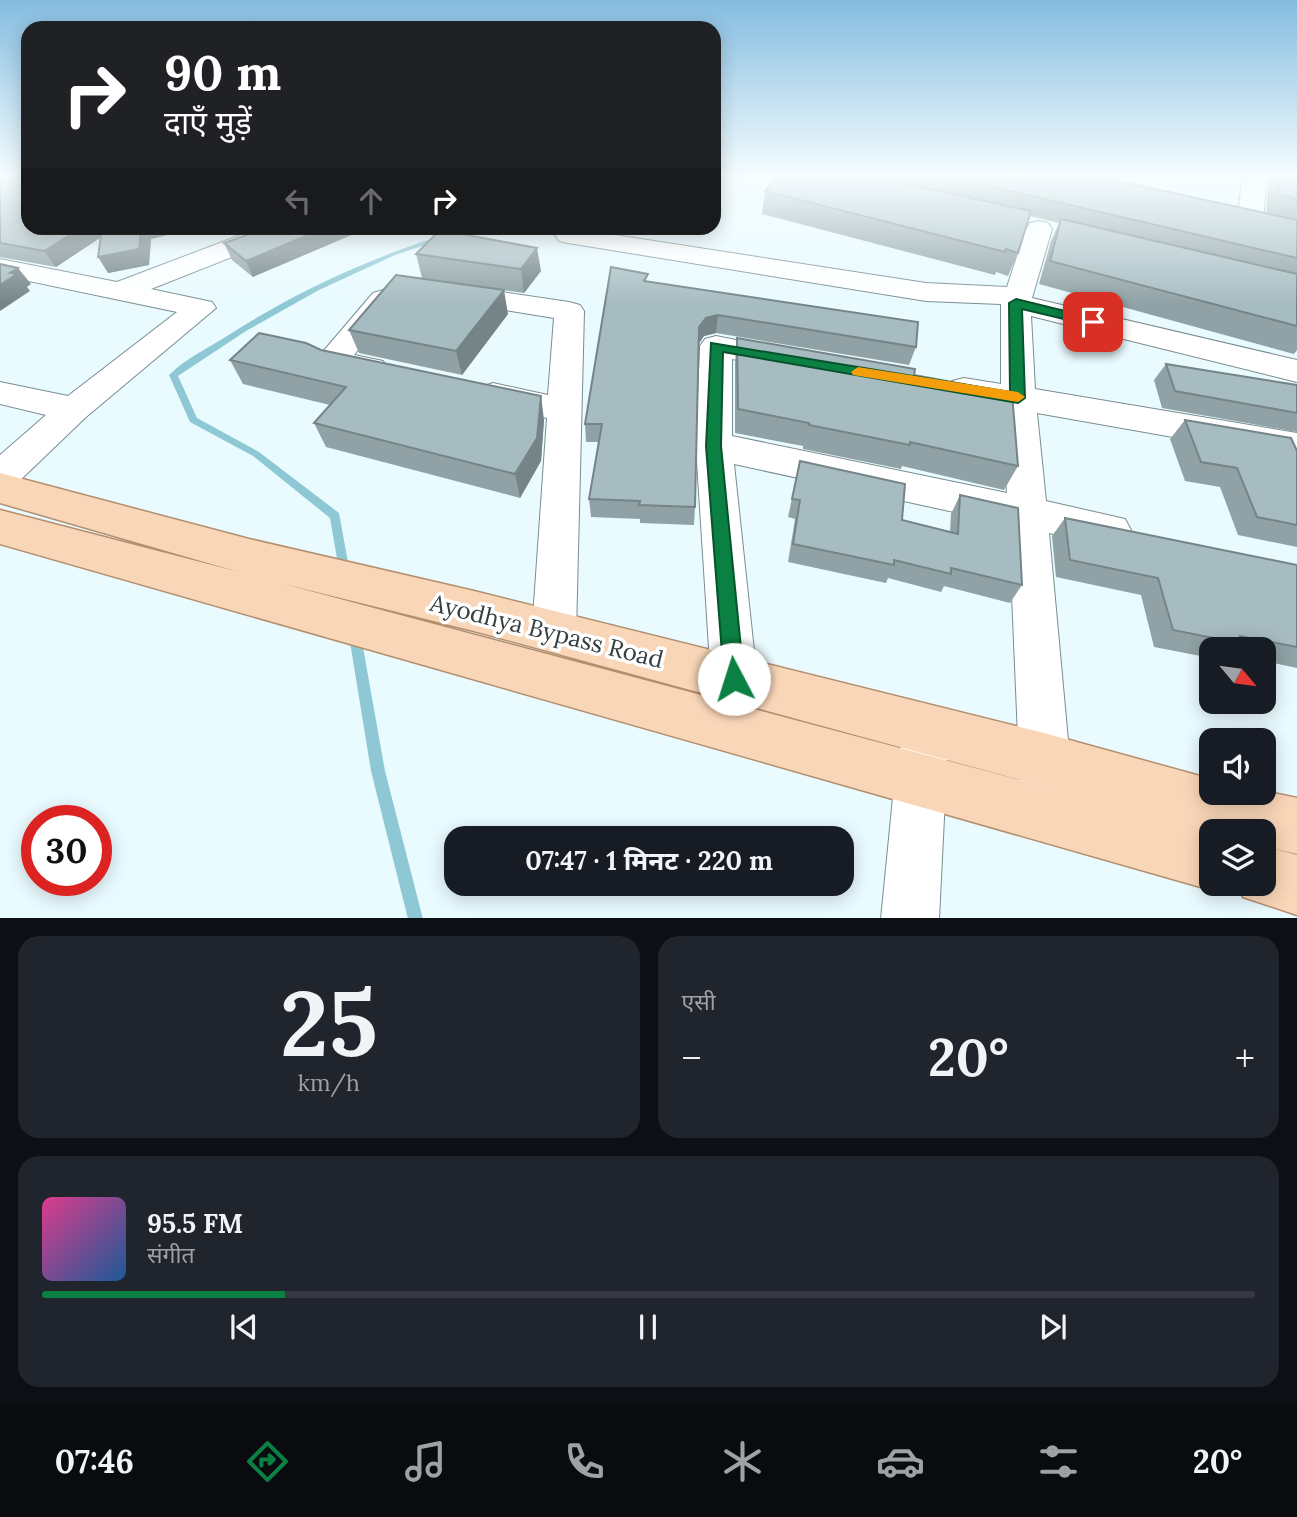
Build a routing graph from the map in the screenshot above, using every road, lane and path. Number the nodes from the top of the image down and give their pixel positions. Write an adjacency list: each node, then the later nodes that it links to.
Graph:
1 (1237, 218): 2 (street)
2 (1261, 218)
3 (1043, 224): 8 (street)
4 (263, 235): 7 (street)
5 (568, 235): 8 (street)
6 (0, 267): 7 (street)
7 (118, 292): 16 (street)
8 (1017, 300): 10 (street); 15 (street)
9 (813, 365): 18 (street)
10 (1297, 371)
11 (401, 376): 17 (street)
12 (936, 385): 15 (street)
13 (469, 390): 17 (street)
14 (0, 393): 16 (street)
15 (1018, 398): 19 (street); 22 (street)
16 (74, 409): 20 (street)
17 (564, 410): 27 (street)
18 (713, 446): 22 (street); 28 (street)
19 (1297, 446)
20 (0, 477)
21 (0, 488): 25 (main road, Ayodhya Bypass Road)
22 (1028, 514): 24 (street); 30 (street)
23 (0, 527): 25 (main road, Ayodhya Bypass Road)
24 (1149, 538)
25 (242, 575): 26 (main road, Ayodhya Bypass Road)
26 (464, 631): 27 (main road, Ayodhya Bypass Road); 31 (main road, Ayodhya Bypass Road)
27 (554, 632): 28 (main road, Ayodhya Bypass Road)
28 (734, 679): 29 (main road, Ayodhya Bypass Road)
29 (924, 728): 30 (main road, Ayodhya Bypass Road); 31 (street)
30 (1044, 760): 32 (street); 34 (main road, Ayodhya Bypass Road)
31 (920, 782): 32 (main road, Ayodhya Bypass Road); 37 (street)
32 (1048, 818): 34 (main road, Ayodhya Bypass Road)
33 (1297, 826): 34 (main road, Ayodhya Bypass Road)
34 (1190, 838)
35 (1276, 879): 36 (main road)
36 (1297, 885)
37 (910, 918)

